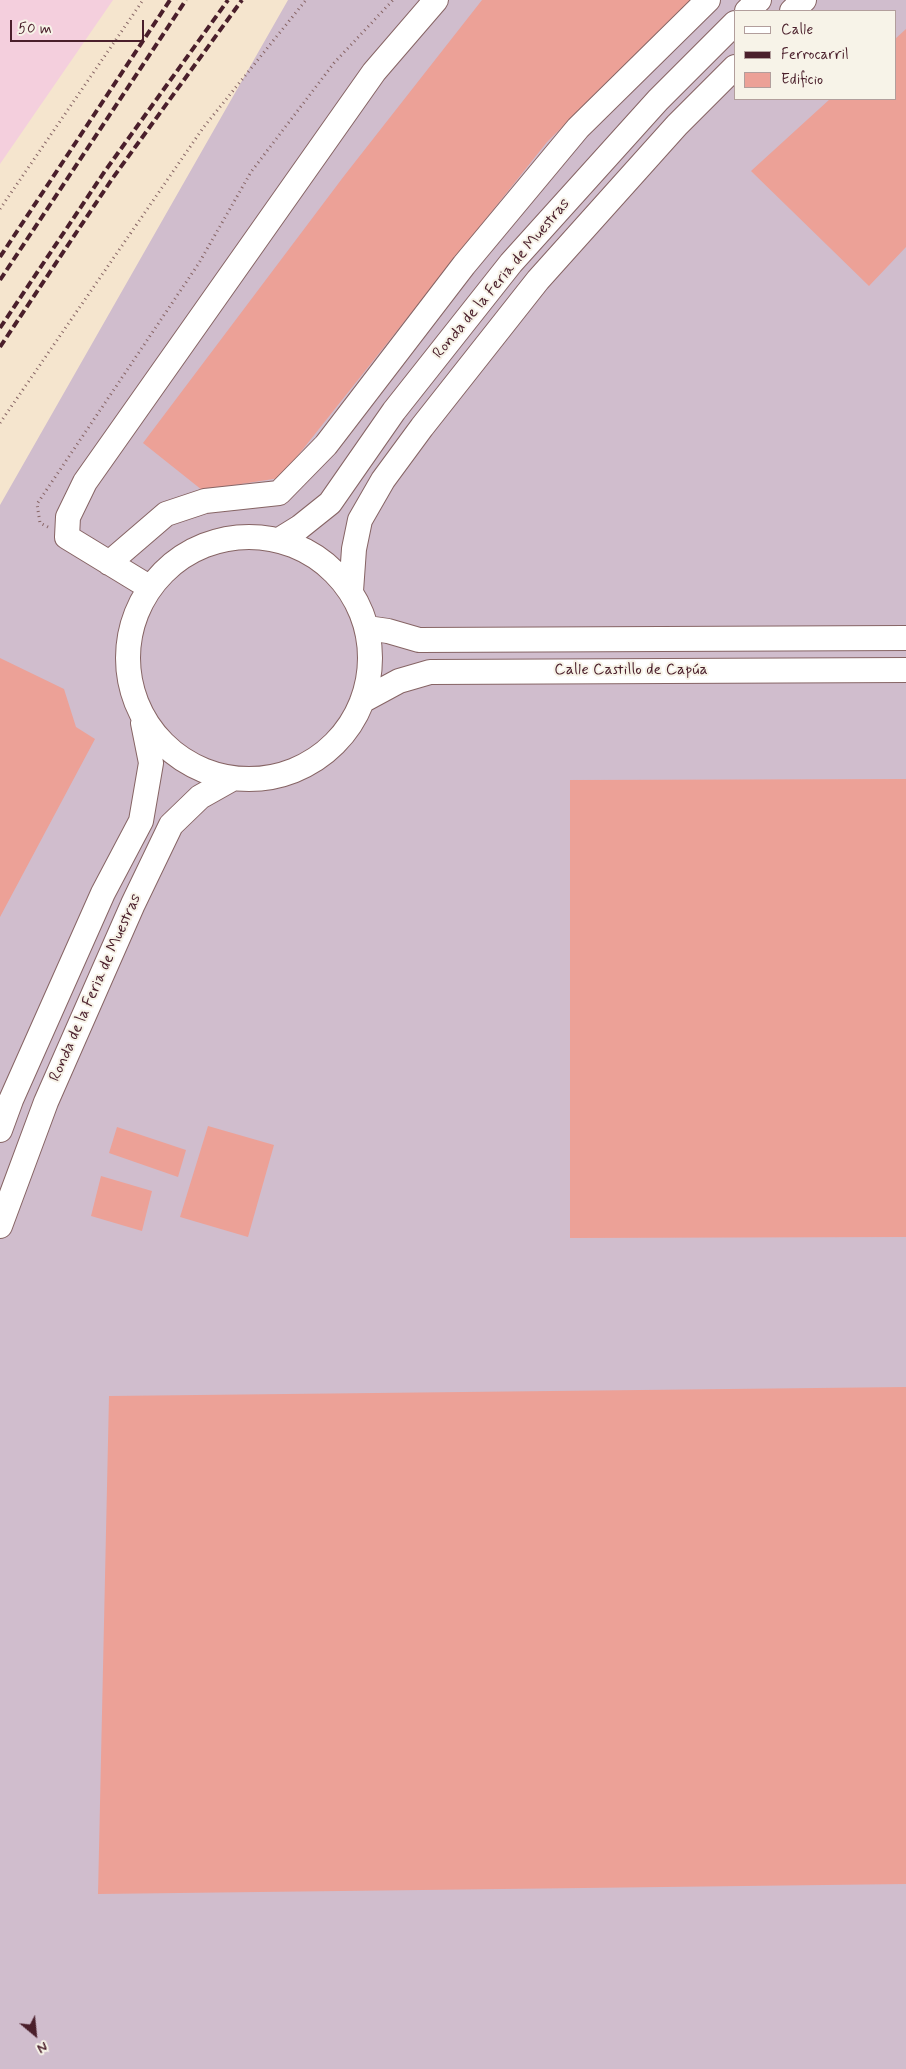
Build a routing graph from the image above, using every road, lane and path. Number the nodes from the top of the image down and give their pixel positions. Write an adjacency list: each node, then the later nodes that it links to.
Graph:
1 (142, 0): 12 (path)
2 (306, 0): 13 (path)
3 (393, 0): 14 (path)
4 (436, 0): 14 (street)
5 (708, 0): 16 (street)
6 (760, 0): 8 (street)
7 (804, 0): 9 (street)
8 (749, 10)
9 (793, 10)
10 (734, 24): 15 (street, Ronda de la Feria de Muestras)
11 (734, 68): 18 (street, Ronda de la Feria de Muestras)
12 (0, 209)
13 (0, 424)
14 (67, 537): 16 (street)
15 (279, 540): 17 (street, Ronda de la Feria de Muestras); 18 (street, Ronda de la Feria de Muestras)
16 (109, 563): 17 (street)
17 (149, 587): 23 (street, Ronda de la Feria de Muestras)
18 (351, 591): 19 (street, Ronda de la Feria de Muestras)
19 (367, 628): 20 (street, Calle Castillo de Capúa); 22 (street, Ronda de la Feria de Muestras)
20 (906, 638)
21 (906, 670): 22 (street, Calle Castillo de Capúa)
22 (362, 701): 24 (street, Ronda de la Feria de Muestras)
23 (141, 716): 24 (street, Ronda de la Feria de Muestras); 25 (street, Ronda de la Feria de Muestras)
24 (232, 779): 26 (street, Ronda de la Feria de Muestras)
25 (0, 1130)
26 (0, 1226)

